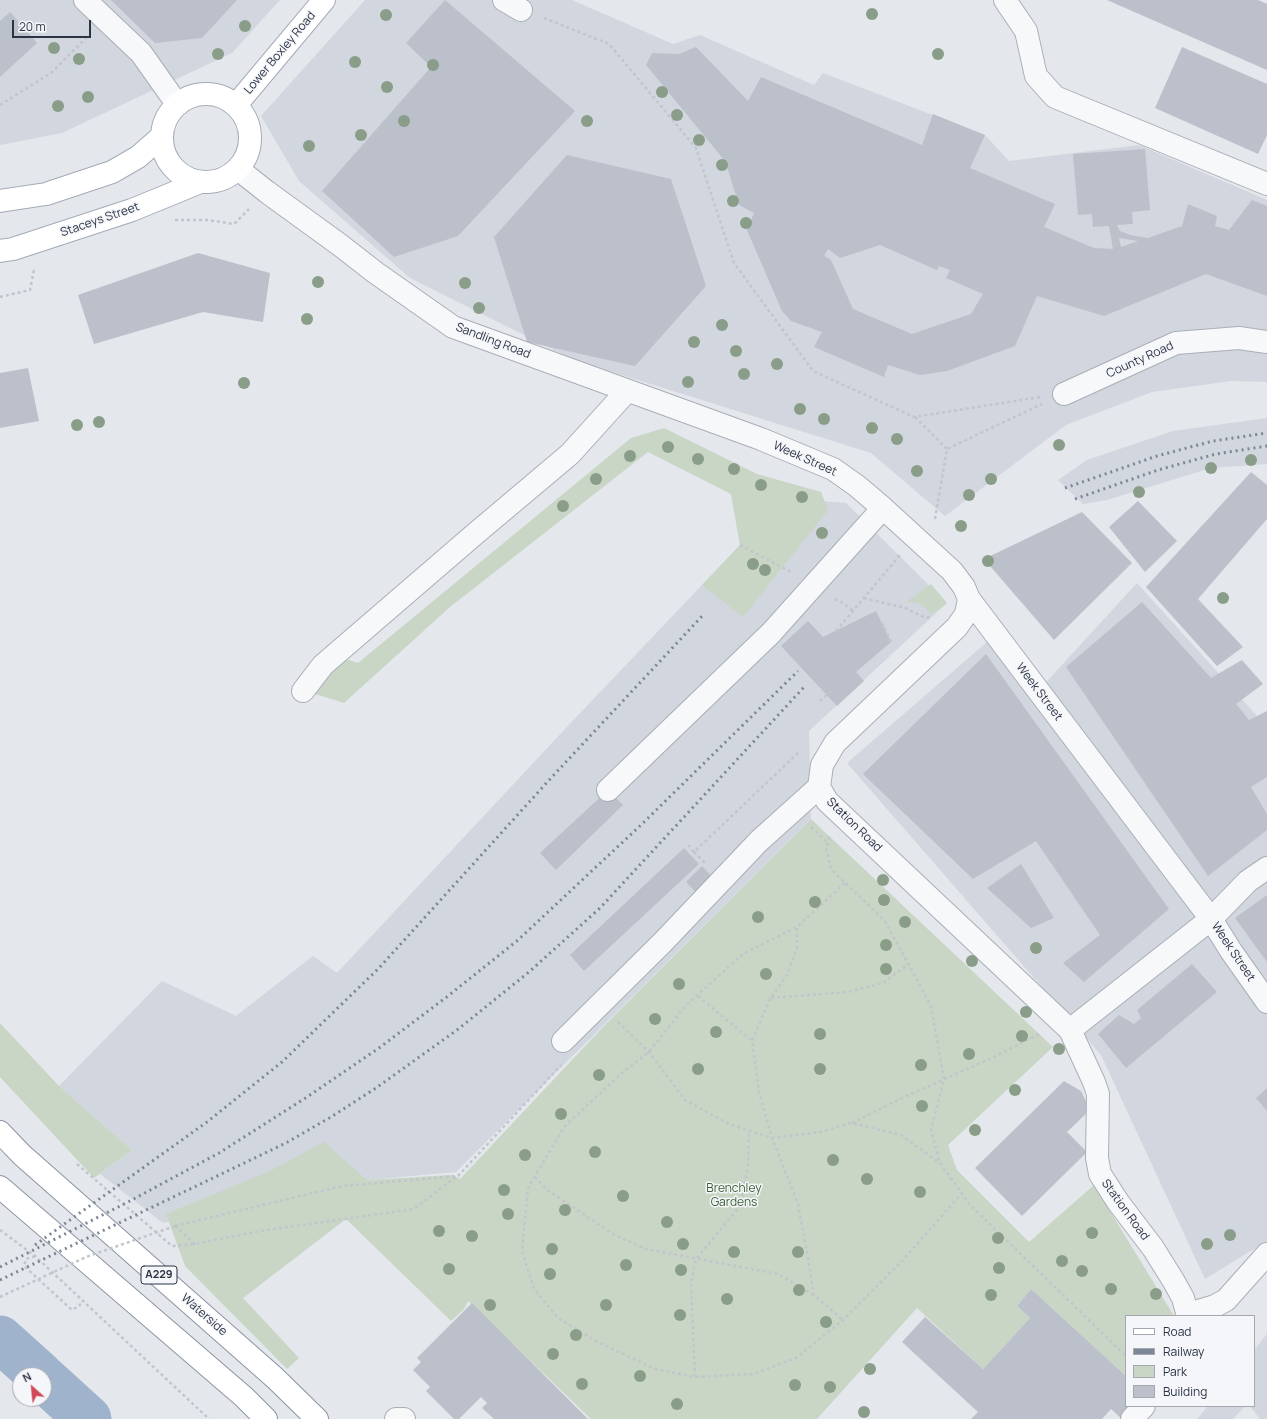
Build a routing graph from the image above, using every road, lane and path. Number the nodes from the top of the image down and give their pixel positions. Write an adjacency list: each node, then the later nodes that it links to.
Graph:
1 (85, 0): 5 (street)
2 (324, 0): 8 (main road, Lower Boxley Road)
3 (1005, 0): 12 (street)
4 (513, 5): 22 (path)
5 (105, 18): 6 (street); 7 (path)
6 (177, 104): 8 (main road); 9 (main road)
7 (0, 105)
8 (236, 105): 10 (main road)
9 (161, 137): 11 (main road); 14 (main road)
10 (238, 169): 11 (main road); 13 (street, Sandling Road)
11 (198, 183): 16 (main road, Staceys Street)
12 (1267, 184)
13 (267, 192): 15 (path); 20 (street, Sandling Road)
14 (0, 201)
15 (169, 221)
16 (0, 252)
17 (39, 265): 18 (path)
18 (0, 297)
19 (1267, 342): 21 (street, County Road)
20 (627, 391): 23 (street, Sandling Road); 39 (street)
21 (1064, 394): 22 (path); 24 (path)
22 (914, 417): 24 (path)
23 (761, 439): 25 (street, Week Street)
24 (947, 449): 26 (path)
25 (883, 508): 31 (street, Week Street); 43 (street)
26 (935, 519)
27 (740, 545): 29 (path)
28 (901, 554): 30 (path)
29 (796, 573)
30 (864, 598): 33 (path); 34 (path)
31 (969, 599): 41 (street, Station Road); 50 (street, Week Street)
32 (840, 601): 33 (path)
33 (853, 611): 36 (path)
34 (933, 617)
35 (882, 623): 37 (path)
36 (836, 631)
37 (891, 642)
38 (836, 687): 40 (path)
39 (303, 691)
40 (820, 701)
41 (822, 765): 42 (street, Station Road); 47 (path)
42 (819, 787): 44 (street, Station Road); 59 (street)
43 (608, 790)
44 (838, 811): 46 (path); 57 (street, Station Road)
45 (808, 825): 46 (path)
46 (828, 843): 49 (path)
47 (688, 845)
48 (1267, 868): 50 (street)
49 (845, 883): 51 (path); 52 (path)
50 (1211, 920): 55 (street, Week Street); 57 (street)
51 (797, 927): 53 (path); 54 (path)
52 (909, 964): 54 (path); 61 (path)
53 (698, 996): 58 (path); 60 (path)
54 (770, 998): 58 (path)
55 (1267, 1002)
56 (616, 1020): 60 (path)
57 (1066, 1026): 61 (path); 81 (street, Station Road)
58 (752, 1041): 65 (path)
59 (563, 1052): 68 (path)
60 (649, 1052): 63 (path); 69 (path)
61 (944, 1079): 62 (path); 66 (path)
62 (851, 1123): 65 (path); 66 (path)
63 (749, 1131): 65 (path); 77 (path)
64 (0, 1132): 88 (main road, Waterside / A229)
65 (772, 1138): 78 (path)
66 (940, 1163): 71 (path)
67 (77, 1164): 74 (path)
68 (458, 1176): 72 (path); 74 (path)
69 (535, 1177): 77 (path); 84 (path)
70 (0, 1188): 87 (main road)
71 (962, 1193): 82 (path); 83 (path)
72 (175, 1226): 74 (path); 79 (path, bridge)
73 (0, 1230): 76 (path)
74 (195, 1244)
75 (1267, 1254): 81 (street)
76 (35, 1256): 80 (path); 86 (path)
77 (696, 1259): 78 (path); 84 (path)
78 (814, 1295): 82 (path)
79 (0, 1297)
80 (78, 1302)
81 (1188, 1315)
82 (843, 1320): 84 (path)
83 (1125, 1355)
84 (695, 1377)
85 (1143, 1407): 91 (street)
86 (209, 1419)
87 (266, 1419)
88 (317, 1419)
89 (396, 1419): 90 (street)
90 (404, 1419)
91 (1132, 1419)

